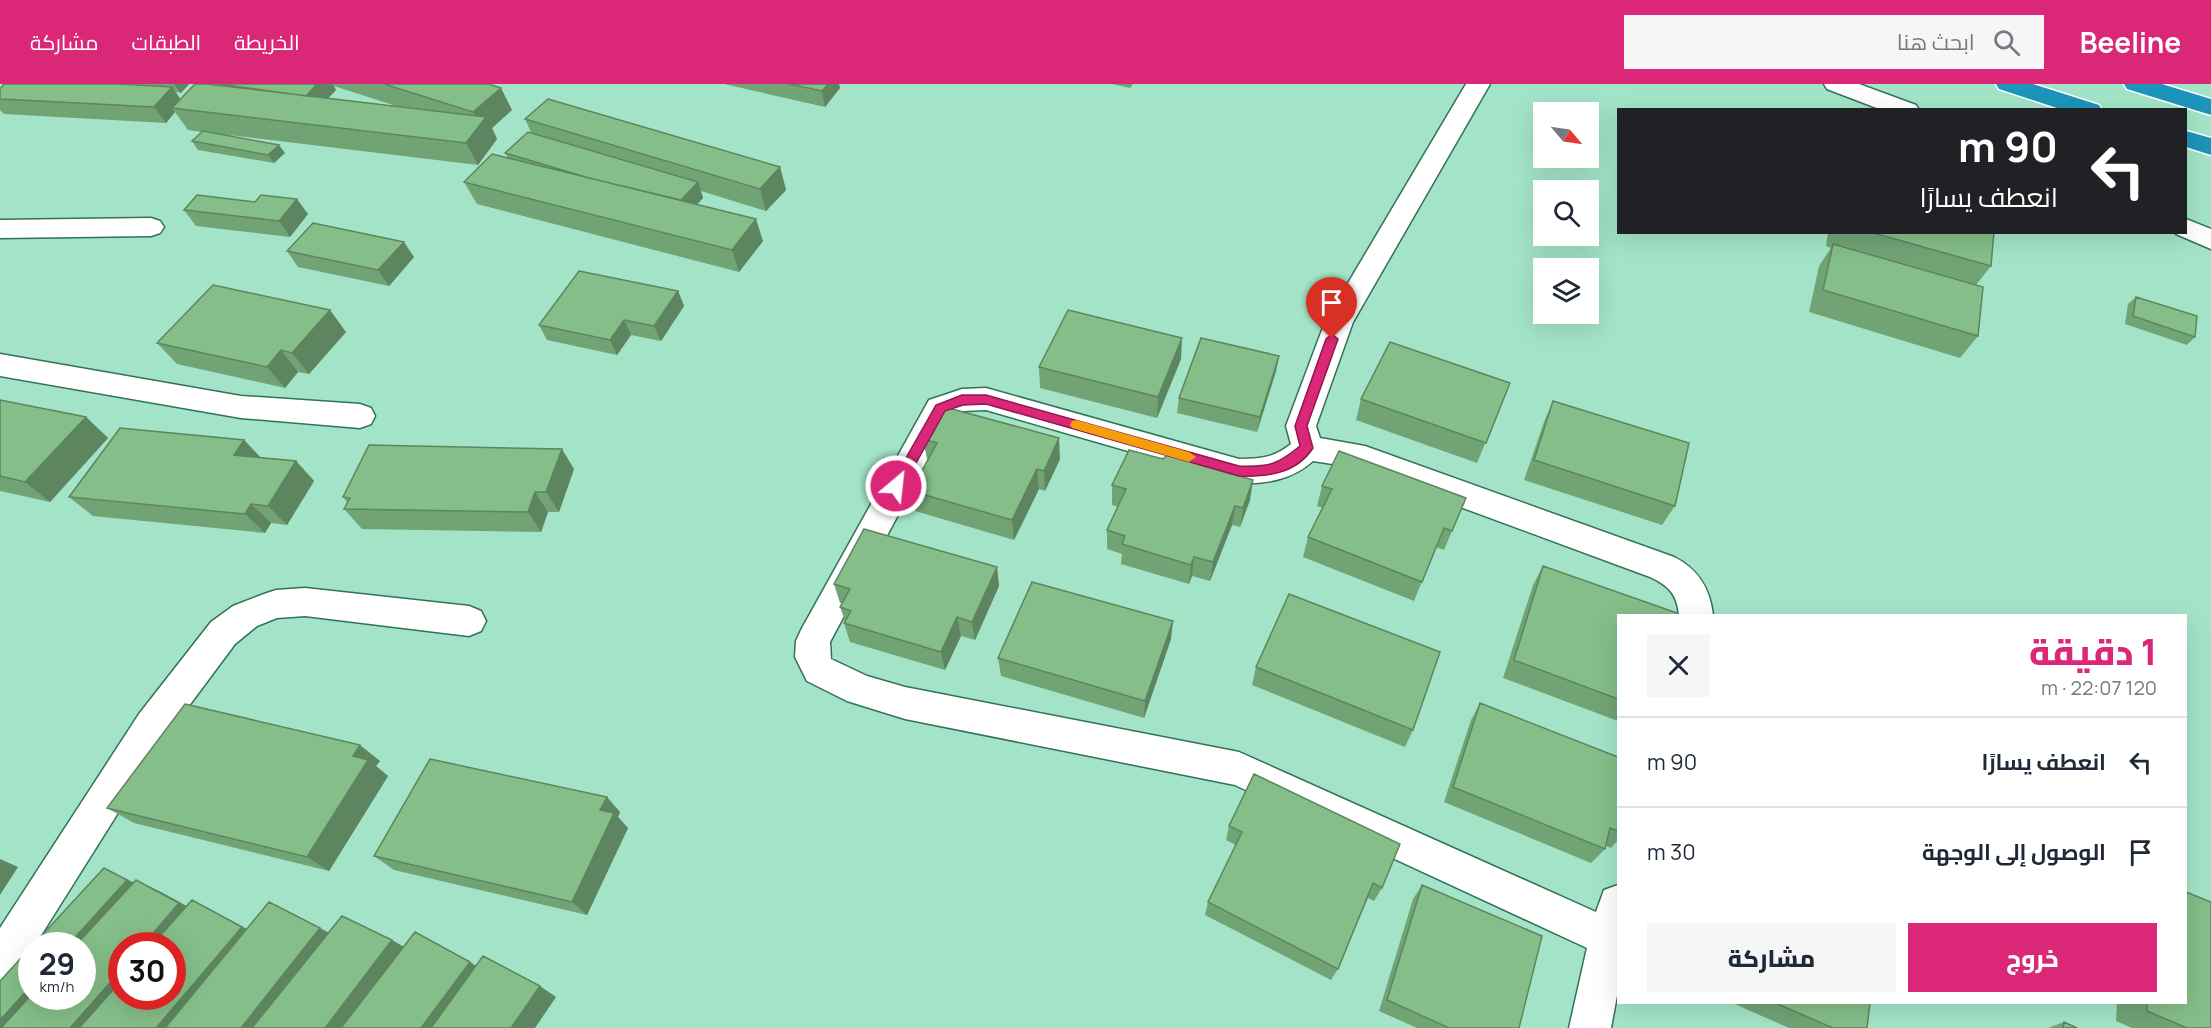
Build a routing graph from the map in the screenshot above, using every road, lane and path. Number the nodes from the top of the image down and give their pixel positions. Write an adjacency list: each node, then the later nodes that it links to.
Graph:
1 (1478, 84): 16 (street)
2 (1836, 84): 6 (street)
3 (2008, 84): 7 (highway)
4 (2136, 84): 5 (highway)
5 (2211, 107)
6 (1902, 108)
7 (2084, 108)
8 (2187, 139): 9 (highway)
9 (2211, 147)
10 (151, 227): 12 (street)
11 (2187, 228): 13 (street)
12 (0, 229)
13 (2211, 240)
14 (0, 365): 15 (street)
15 (360, 416)
16 (1307, 448): 17 (street); 19 (street)
17 (1696, 614)
18 (470, 621): 20 (street)
19 (1614, 921): 21 (street)
20 (0, 964)
21 (1598, 1024)

